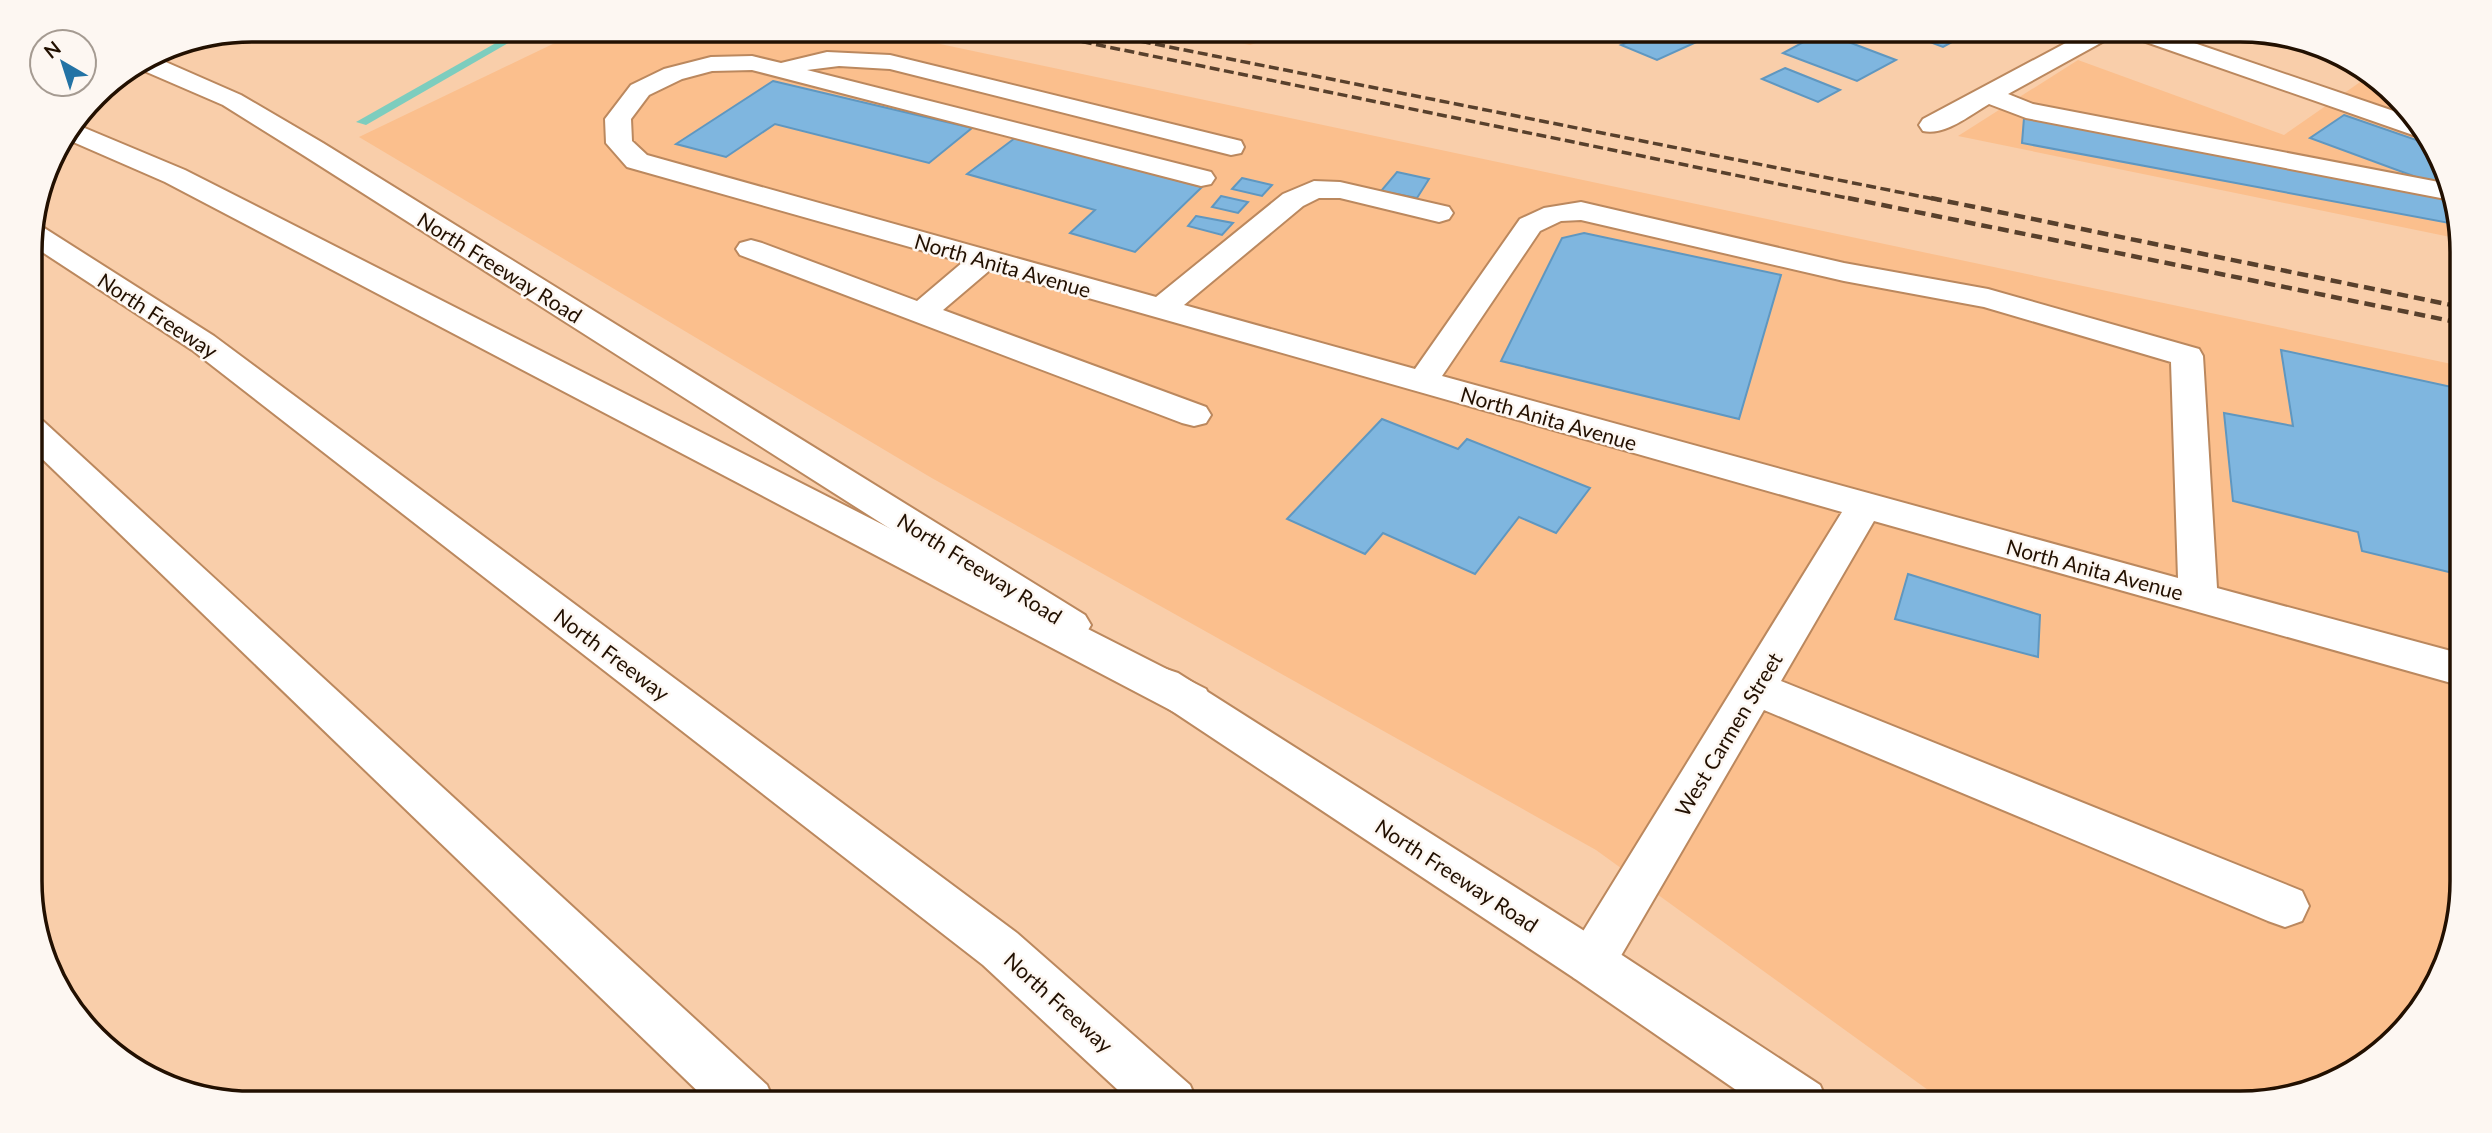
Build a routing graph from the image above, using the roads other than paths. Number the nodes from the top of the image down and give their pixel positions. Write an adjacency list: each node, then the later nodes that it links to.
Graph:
1 (2085, 42): 5 (main road)
2 (2169, 42): 6 (main road)
3 (155, 66): 25 (main road, North Freeway Road)
4 (782, 70): 9 (main road); 10 (main road); 15 (main road, North Anita Avenue)
5 (1989, 95): 7 (main road); 11 (main road)
6 (2407, 124)
7 (1932, 125)
8 (78, 134): 25 (main road)
9 (1231, 147)
10 (1201, 178)
11 (2441, 191)
12 (1439, 213): 16 (main road)
13 (42, 238): 29 (main road, North Freeway)
14 (751, 249): 17 (main road)
15 (984, 260): 16 (main road, North Anita Avenue); 17 (main road)
16 (1160, 309): 18 (main road, North Anita Avenue)
17 (921, 313): 19 (main road)
18 (1422, 382): 21 (main road, North Anita Avenue); 22 (main road)
19 (1194, 415)
20 (42, 439): 28 (main road)
21 (1865, 505): 22 (main road, North Anita Avenue); 24 (main road, West Carmen Street)
22 (2198, 597): 23 (main road, North Anita Avenue)
23 (2450, 667)
24 (1755, 688): 26 (main road); 27 (main road, West Carmen Street)
25 (1191, 701): 27 (main road, North Freeway Road)
26 (2285, 906)
27 (1591, 962): 30 (main road, North Freeway Road)
28 (735, 1091)
29 (1158, 1091)
30 (1783, 1091)

